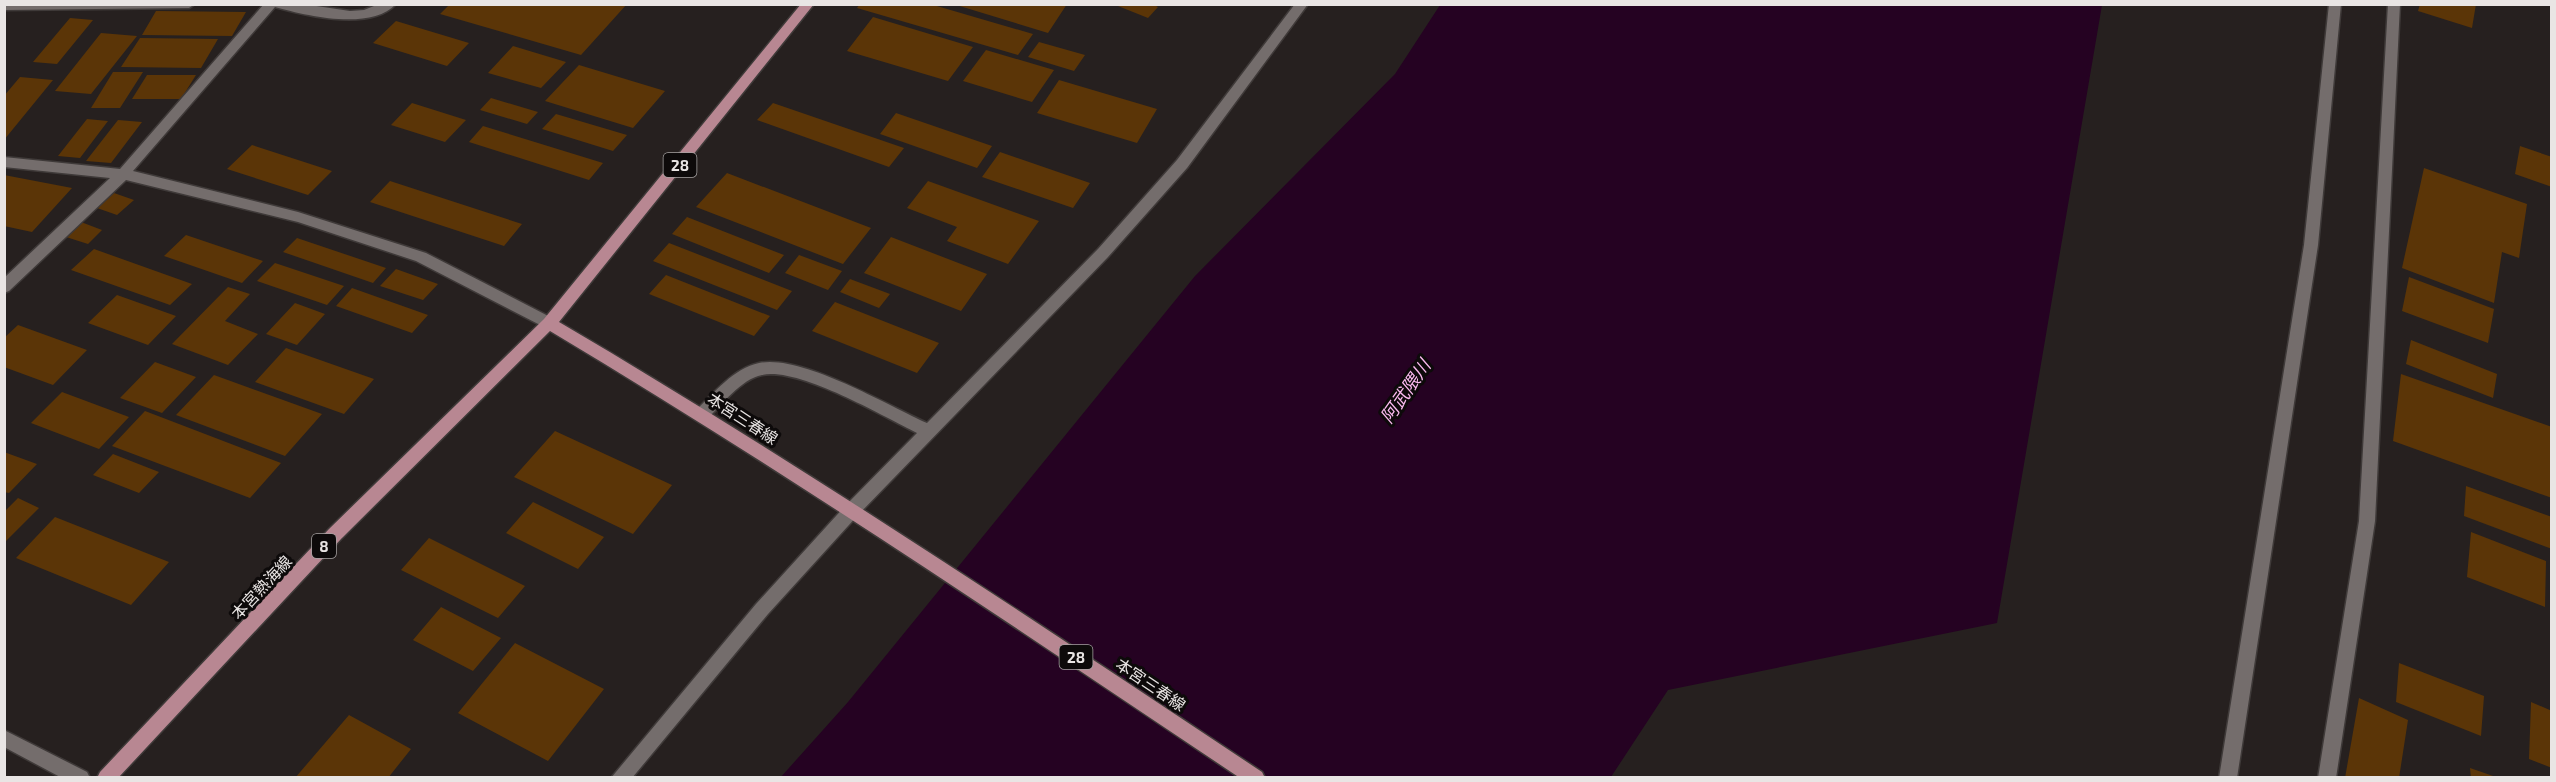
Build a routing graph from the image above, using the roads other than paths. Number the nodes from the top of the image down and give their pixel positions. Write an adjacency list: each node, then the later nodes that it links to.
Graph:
1 (189, 4): 10 (street)
2 (271, 4): 12 (street)
3 (279, 4): 4 (street)
4 (390, 4)
5 (808, 4): 14 (main road, 28)
6 (1302, 4): 16 (street)
7 (2335, 4): 23 (street)
8 (2394, 4): 24 (street)
9 (4, 6): 10 (street)
10 (37, 6)
11 (4, 162): 12 (street)
12 (123, 174): 13 (street); 14 (street)
13 (4, 287)
14 (549, 324): 15 (main road, 本宮三春線 / 28); 20 (main road, 本宮熱海線 / 8)
15 (702, 414): 16 (street); 17 (main road, 本宮三春線 / 28)
16 (929, 431): 17 (street)
17 (852, 510): 21 (street); 22 (main road, 本宮三春線 / 28)
18 (4, 738): 19 (street)
19 (81, 777)
20 (106, 777)
21 (620, 777)
22 (1256, 777)
23 (2228, 777)
24 (2327, 777)

